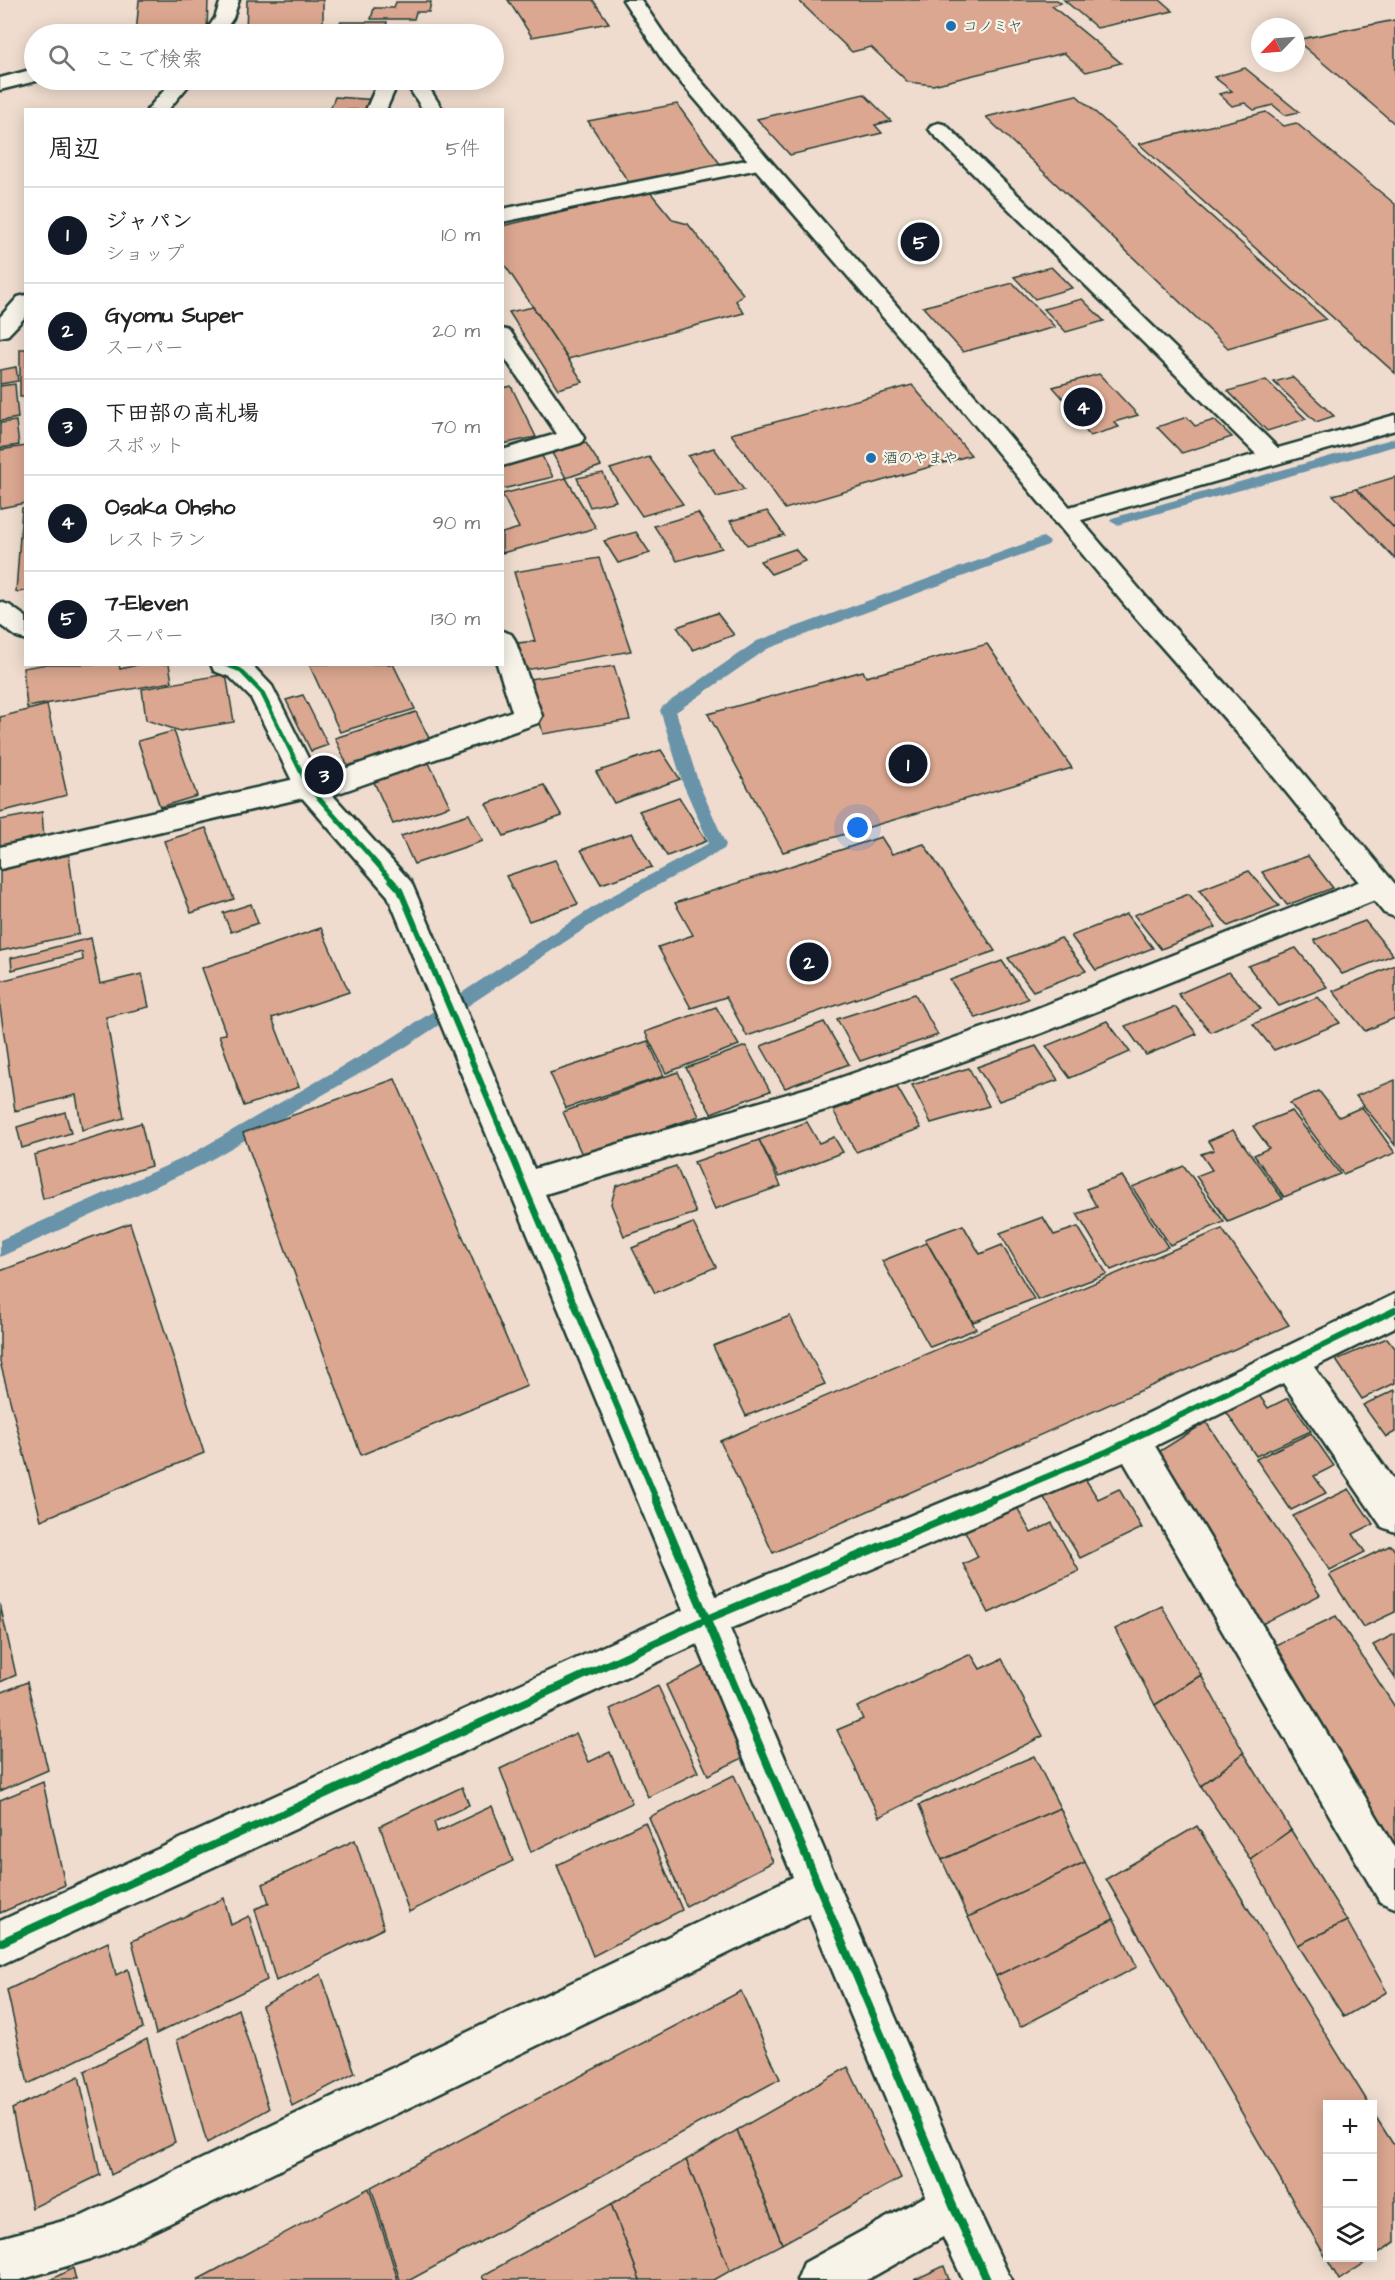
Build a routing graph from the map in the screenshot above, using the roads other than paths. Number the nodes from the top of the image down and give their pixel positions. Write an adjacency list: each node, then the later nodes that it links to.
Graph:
1 (230, 0): 3 (street)
2 (632, 0): 13 (street)
3 (220, 24)
4 (24, 78): 5 (street)
5 (0, 84)
6 (174, 90): 9 (street)
7 (385, 90): 10 (street)
8 (420, 90): 11 (street)
9 (159, 108)
10 (377, 108)
11 (432, 108)
12 (939, 129): 20 (street)
13 (761, 163): 14 (street); 21 (street)
14 (504, 216)
15 (24, 304): 16 (street)
16 (0, 330)
17 (504, 339): 19 (street)
18 (1395, 422): 20 (street)
19 (504, 457)
20 (1273, 457): 21 (street)
21 (1064, 517): 28 (street)
22 (0, 611): 23 (street)
23 (24, 629)
24 (504, 646): 26 (street)
25 (234, 666): 26 (street)
26 (310, 789): 27 (street); 29 (street)
27 (0, 858)
28 (1387, 896): 29 (street)
29 (524, 1186): 34 (street)
30 (1395, 1310): 31 (street)
31 (1289, 1361): 32 (street); 33 (street)
32 (1131, 1440): 34 (street); 36 (street)
33 (1395, 1514)
34 (707, 1619): 35 (street); 37 (street)
35 (818, 1887): 38 (street); 39 (street)
36 (1395, 1887)
37 (0, 1943)
38 (952, 2206): 40 (street); 41 (street)
39 (0, 2262)
40 (821, 2280)
41 (987, 2280)

